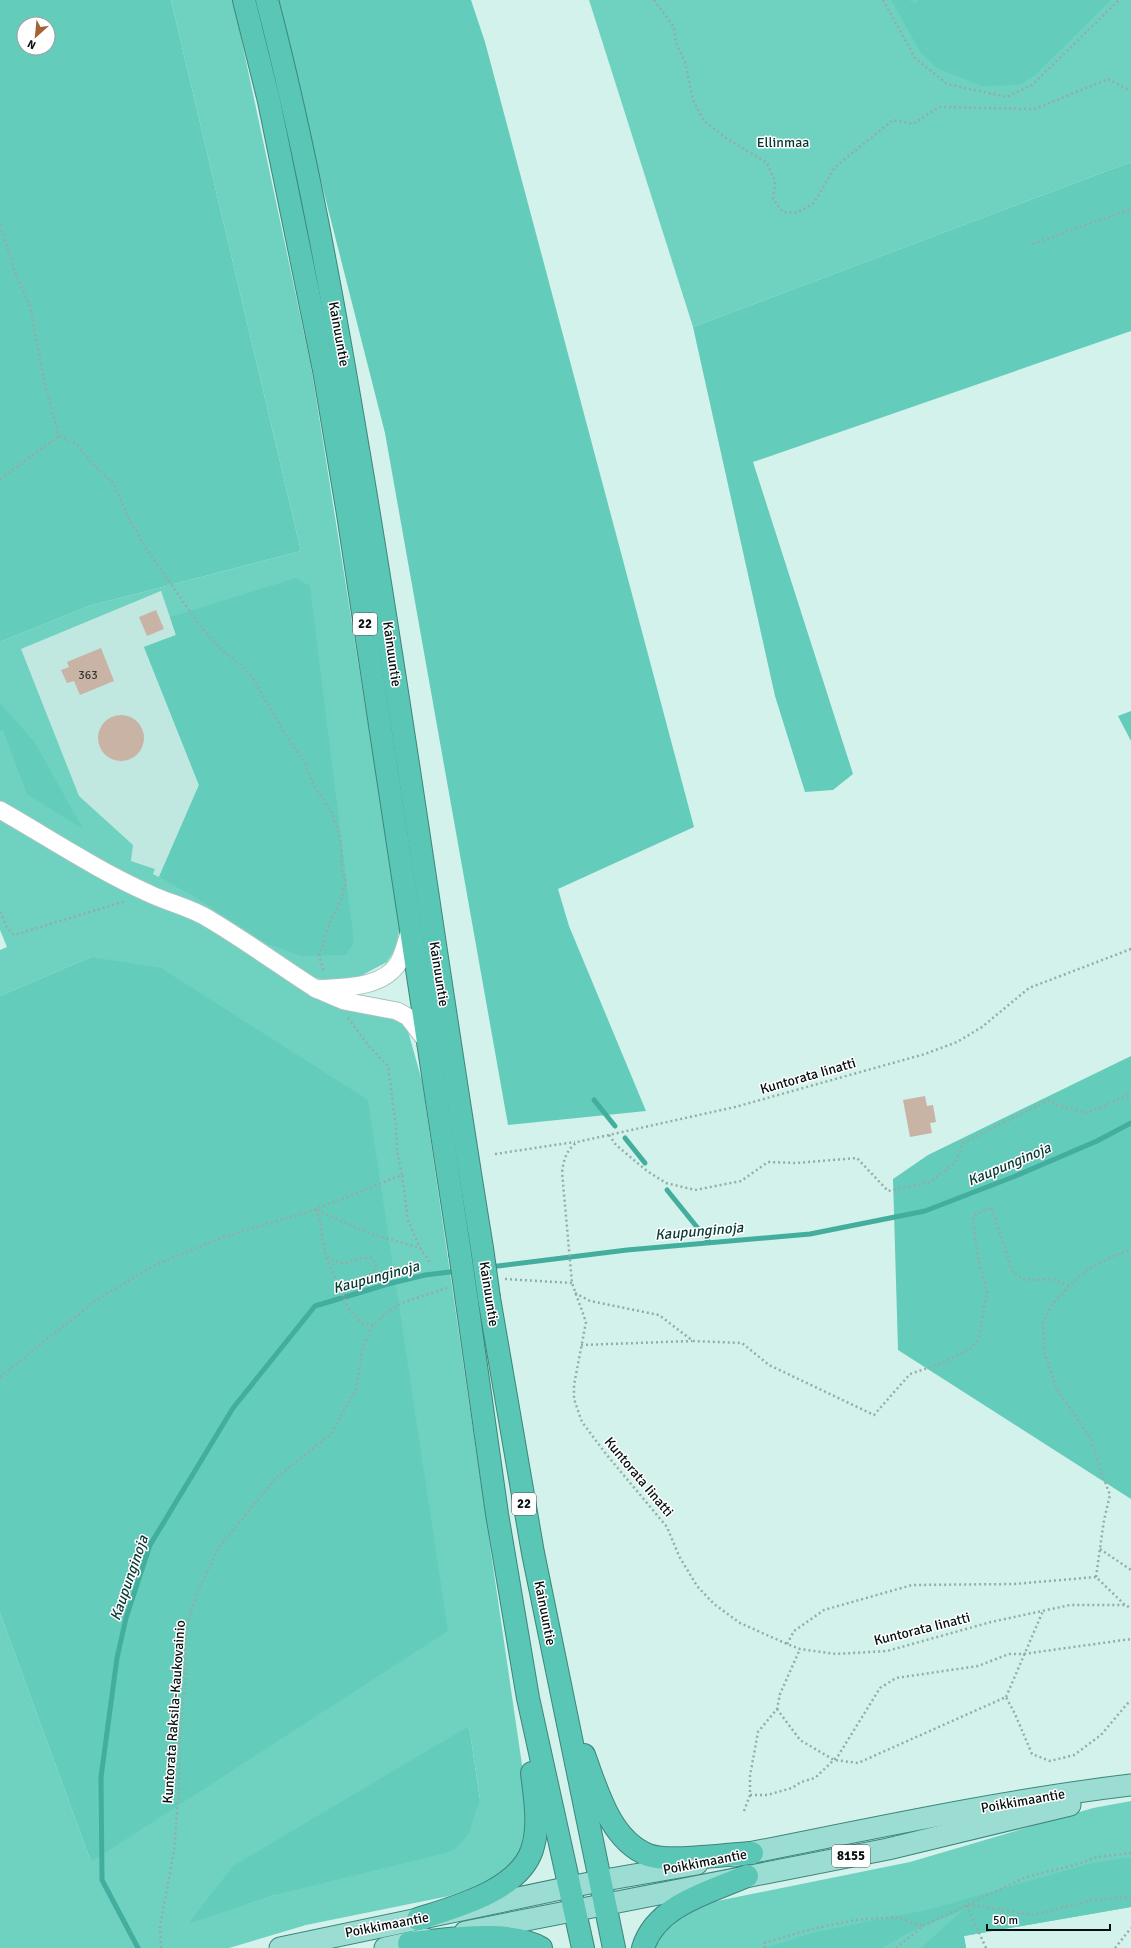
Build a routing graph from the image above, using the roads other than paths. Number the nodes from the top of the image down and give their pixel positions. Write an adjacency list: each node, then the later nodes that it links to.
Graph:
1 (244, 0): 4 (highway, Kainuuntie / 22)
2 (267, 0): 7 (highway, Kainuuntie / 22, bridge)
3 (0, 810): 5 (lane)
4 (410, 929): 5 (lane); 6 (highway, Kainuuntie / 22)
5 (325, 991): 6 (lane)
6 (429, 1044): 8 (highway, Kainuuntie / 22, bridge)
7 (553, 1657): 11 (highway); 13 (highway, Kainuuntie / 22)
8 (521, 1659): 14 (highway, Kainuuntie / 22); 17 (highway)
9 (1131, 1785): 11 (main road, Poikkimaantie / 8155)
10 (1131, 1790): 12 (main road, Poikkimaantie / 8155)
11 (752, 1853): 13 (main road, Poikkimaantie / 8155)
12 (747, 1876): 15 (main road, Poikkimaantie / 8155); 24 (highway)
13 (599, 1881): 14 (main road, Poikkimaantie); 15 (highway, Kainuuntie / 22)
14 (569, 1888): 16 (highway, Kainuuntie / 22); 17 (main road, Poikkimaantie)
15 (604, 1905): 16 (main road, Poikkimaantie); 23 (highway, Kainuuntie / 22)
16 (574, 1911): 18 (main road, Poikkimaantie); 22 (highway, Kainuuntie / 22)
17 (418, 1919): 19 (main road, Poikkimaantie)
18 (409, 1943): 20 (main road, Poikkimaantie); 21 (highway)
19 (280, 1948)
20 (385, 1948)
21 (541, 1948)
22 (583, 1948)
23 (614, 1948)
24 (643, 1948)

